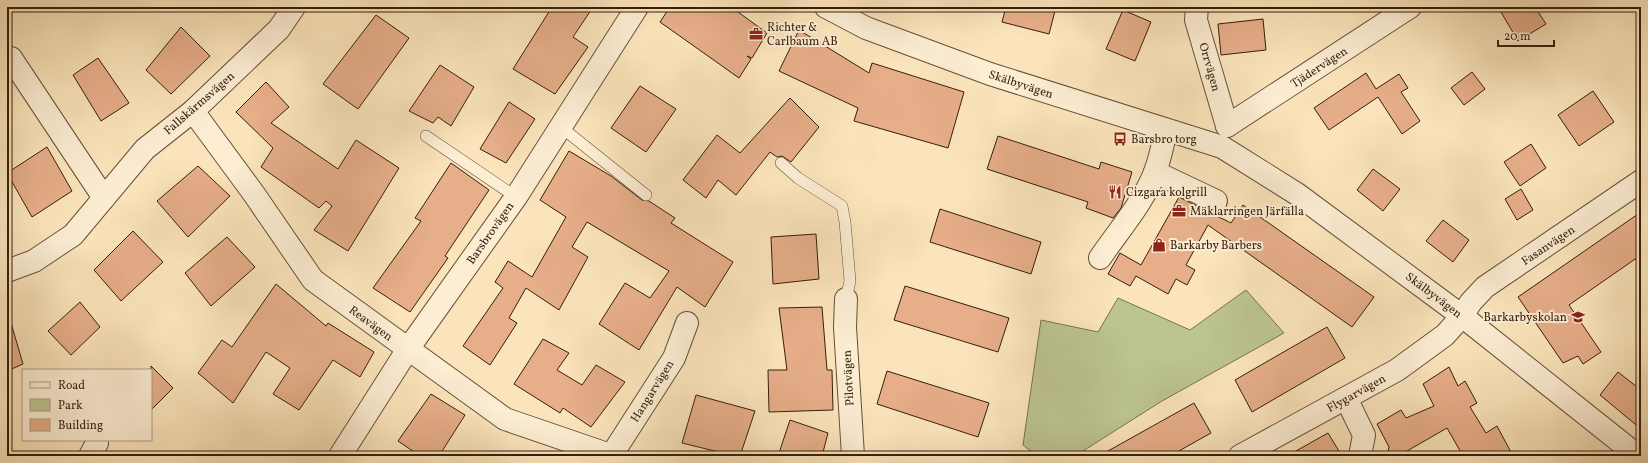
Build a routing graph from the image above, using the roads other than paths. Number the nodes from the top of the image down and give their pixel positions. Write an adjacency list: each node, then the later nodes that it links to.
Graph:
1 (294, 7): 7 (street, Fallskärmsvägen)
2 (637, 7): 8 (street, Barsbrovägen)
3 (826, 7): 9 (street, Skälbyvägen)
4 (1197, 7): 11 (street, Orrvägen)
5 (1410, 7): 11 (street, Tjädervägen)
6 (11, 58): 17 (street)
7 (193, 111): 17 (street, Fallskärmsvägen); 24 (street, Reavägen)
8 (561, 127): 15 (lane); 16 (street, Barsbrovägen)
9 (1166, 130): 11 (street, Skälbyvägen); 13 (street)
10 (426, 136): 16 (lane)
11 (1224, 136): 22 (street, Skälbyvägen)
12 (781, 163): 21 (lane)
13 (1155, 172): 18 (street); 19 (street)
14 (1641, 181): 22 (street, Fasanvägen)
15 (646, 195)
16 (516, 197): 24 (street, Barsbrovägen)
17 (104, 198): 20 (street, Fallskärmsvägen)
18 (1216, 201)
19 (1100, 258)
20 (7, 271)
21 (846, 299): 28 (street, Pilotvägen)
22 (1462, 316): 25 (street, Flygarvägen); 31 (street, Skälbyvägen)
23 (687, 324): 27 (street, Hangarvägen)
24 (408, 350): 26 (street, Barsbrovägen); 27 (street, Reavägen)
25 (1346, 398): 29 (street, Flygarvägen); 30 (street)
26 (340, 456)
27 (612, 456)
28 (854, 456)
29 (1240, 456)
30 (1360, 456)
31 (1638, 456)

